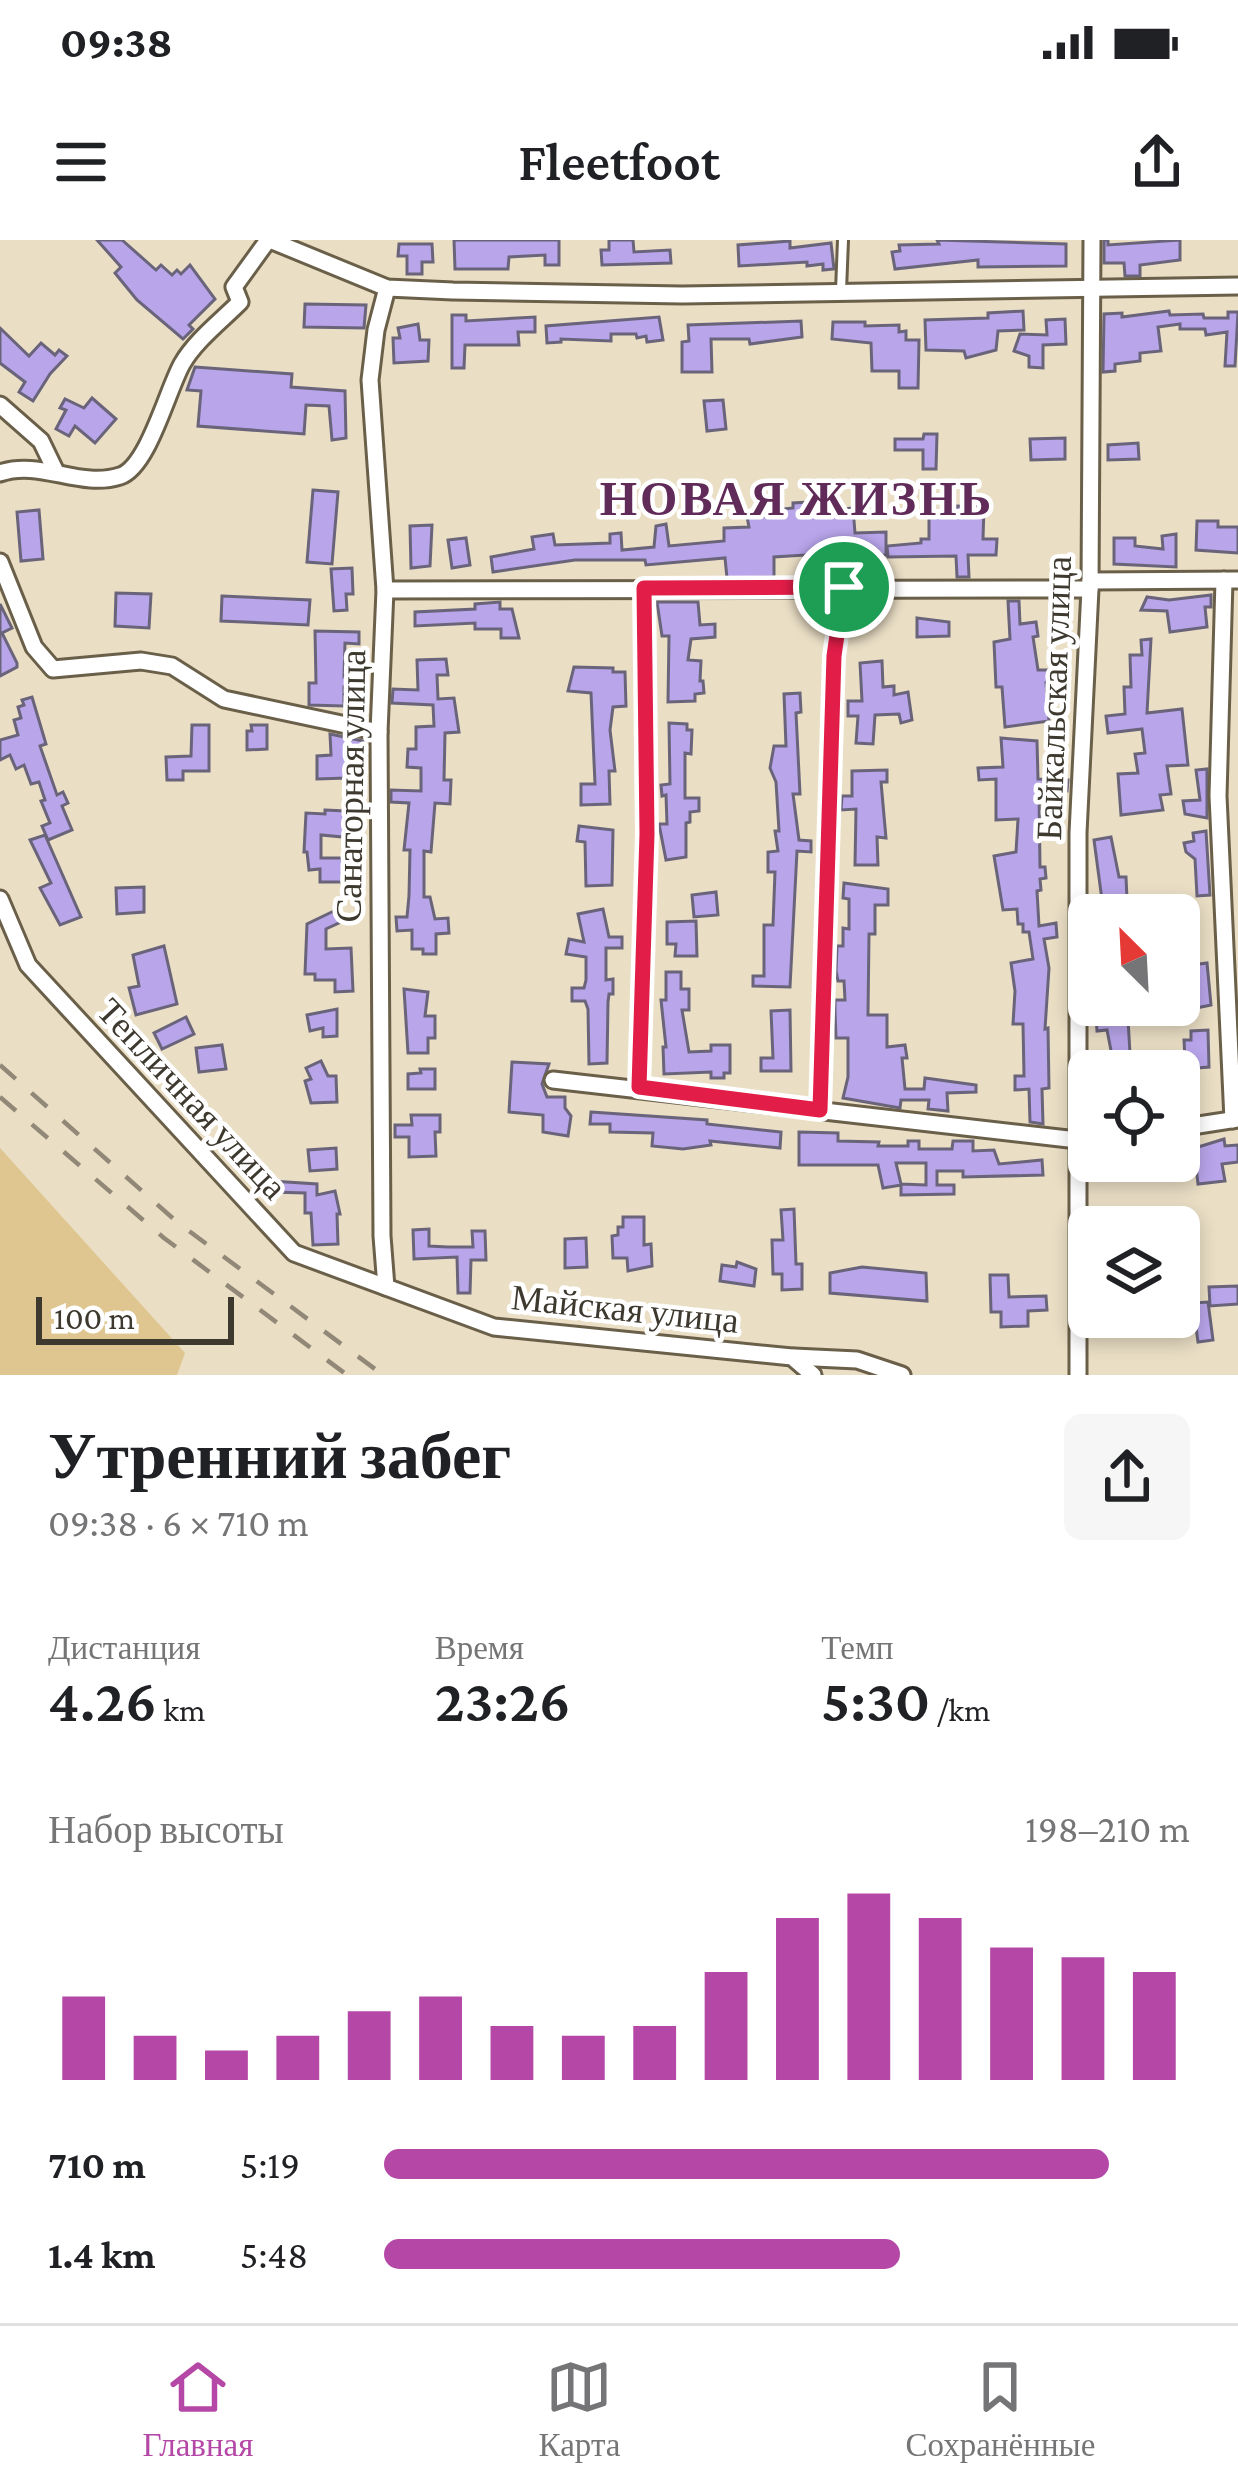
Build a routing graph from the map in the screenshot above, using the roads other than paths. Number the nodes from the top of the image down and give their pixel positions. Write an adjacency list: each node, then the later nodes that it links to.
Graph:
1 (269, 240): 5 (street); 9 (street)
2 (843, 240): 7 (lane)
3 (1092, 240): 6 (street, Байкальская улица)
4 (1238, 286): 6 (street)
5 (388, 288): 7 (street); 16 (street, Санаторная улица)
6 (1093, 288): 7 (street); 13 (street, Байкальская улица)
7 (841, 292)
8 (0, 405): 9 (street)
9 (56, 472): 10 (street)
10 (0, 473)
11 (0, 562): 17 (street)
12 (1231, 580): 13 (street); 23 (street)
13 (1090, 585): 14 (street); 19 (street, Байкальская улица)
14 (844, 587): 15 (street); 22 (street)
15 (644, 588): 16 (street); 21 (street)
16 (385, 590): 17 (street, Санаторная улица)
17 (379, 732): 27 (street, Санаторная улица)
18 (0, 898): 27 (street, Тепличная улица)
19 (1082, 1050)
20 (553, 1080): 21 (street)
21 (639, 1087): 22 (street)
22 (820, 1110): 25 (street)
23 (1236, 1119): 24 (street)
24 (1200, 1125)
25 (1068, 1140)
26 (1083, 1182): 31 (street, Байкальская улица)
27 (386, 1287): 28 (street, Майская улица)
28 (792, 1357): 29 (street); 30 (street, Майская улица)
29 (813, 1375)
30 (902, 1375)
31 (1078, 1375)

